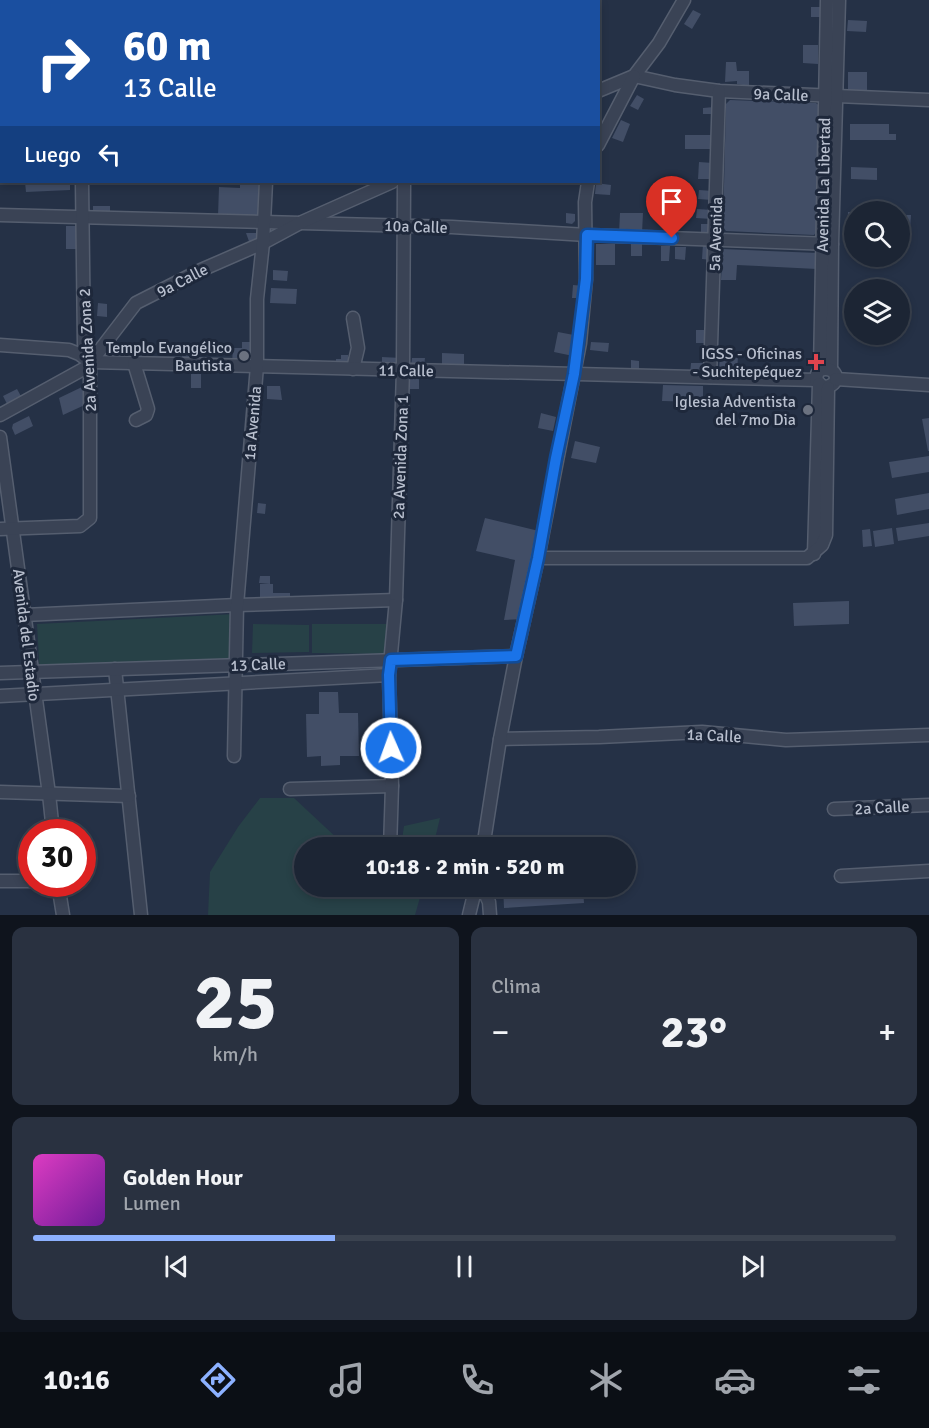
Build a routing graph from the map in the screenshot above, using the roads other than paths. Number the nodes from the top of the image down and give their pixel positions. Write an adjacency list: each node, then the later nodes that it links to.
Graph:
1 (684, 0): 4 (street)
2 (827, 0): 7 (street, Avenida La Libertad)
3 (839, 0): 7 (street, Avenida La Libertad)
4 (634, 76): 5 (street); 6 (street, 9a Calle); 9 (street)
5 (600, 90)
6 (719, 92): 7 (street, 9a Calle); 21 (street, 5a Avenida)
7 (830, 96): 8 (street, 9a Calle); 23 (street, Avenida La Libertad)
8 (929, 100)
9 (600, 141)
10 (82, 183): 16 (street, 2a Avenida Zona 2)
11 (266, 183): 17 (street, 1a Avenida)
12 (390, 183): 18 (street, 9a Calle)
13 (404, 183): 19 (street, 2a Avenida Zona 1)
14 (588, 183): 20 (street)
15 (0, 215): 16 (street, 10a Calle)
16 (84, 217): 17 (street, 10a Calle); 26 (street, 2a Avenida Zona 2)
17 (264, 220): 18 (street, 10a Calle); 22 (street, 1a Avenida)
18 (302, 222): 19 (street, 10a Calle); 22 (street, 9a Calle)
19 (404, 226): 20 (street, 10a Calle); 30 (street, 2a Avenida Zona 1)
20 (587, 235): 21 (street, 10a Calle); 31 (street)
21 (715, 240): 23 (street, 10a Calle); 32 (street, 5a Avenida)
22 (263, 243): 26 (street, 9a Calle); 28 (street, 1a Avenida)
23 (827, 244): 33 (street, Avenida La Libertad)
24 (352, 318): 29 (street)
25 (0, 345): 26 (street, 11 Calle)
26 (90, 362): 27 (street, 11 Calle); 35 (street, 9a Calle); 38 (street, 2a Avenida Zona 2)
27 (134, 363): 28 (street, 11 Calle); 36 (street)
28 (257, 366): 29 (street, 11 Calle); 41 (street, 1a Avenida)
29 (353, 369): 30 (street, 11 Calle)
30 (403, 370): 31 (street, 11 Calle); 40 (street, 2a Avenida Zona 1)
31 (574, 374): 32 (street, 11 Calle); 39 (street)
32 (710, 377): 33 (street, 11 Calle)
33 (825, 378): 34 (street, 11 Calle); 39 (street, Avenida La Libertad)
34 (929, 385)
35 (0, 415)
36 (136, 420)
37 (0, 437): 38 (street, Avenida del Estadio)
38 (6, 529): 42 (street, Avenida del Estadio)
39 (538, 558): 43 (street)
40 (396, 600): 41 (street); 44 (street, 2a Avenida Zona 1)
41 (237, 605): 42 (street); 45 (street, 1a Avenida)
42 (24, 615): 47 (street, Avenida del Estadio)
43 (516, 656): 44 (street, 13 Calle); 55 (street)
44 (391, 660): 45 (street, 13 Calle); 49 (street, 2a Avenida Zona 1)
45 (235, 665): 46 (street, 13 Calle); 50 (street, 1a Avenida)
46 (115, 669): 47 (street, 13 Calle); 51 (street)
47 (32, 672): 48 (street, 13 Calle); 52 (street, Avenida del Estadio)
48 (0, 673)
49 (389, 675): 50 (street, 13 Calle); 57 (street, 2a Avenida Zona 1)
50 (236, 684): 51 (street, 13 Calle); 56 (street, 1a Avenida)
51 (118, 690): 52 (street, 13 Calle); 61 (street)
52 (34, 694): 53 (street, 13 Calle); 60 (street, Avenida del Estadio)
53 (0, 696)
54 (929, 735): 55 (street, 1a Calle)
55 (500, 739): 66 (street)
56 (234, 756)
57 (392, 786): 58 (street); 65 (street, 2a Avenida Zona 1)
58 (290, 789)
59 (0, 792): 60 (street)
60 (49, 794): 61 (street); 64 (street, Avenida del Estadio)
61 (129, 796): 75 (street)
62 (929, 805): 63 (street, 2a Calle)
63 (834, 809)
64 (52, 819)
65 (390, 837)
66 (485, 837)
67 (929, 871): 68 (street)
68 (841, 876)
69 (0, 881): 70 (street)
70 (18, 881)
71 (60, 897): 74 (street)
72 (473, 897): 76 (street)
73 (487, 897): 77 (street)
74 (63, 915)
75 (141, 915)
76 (469, 915)
77 (490, 915)

